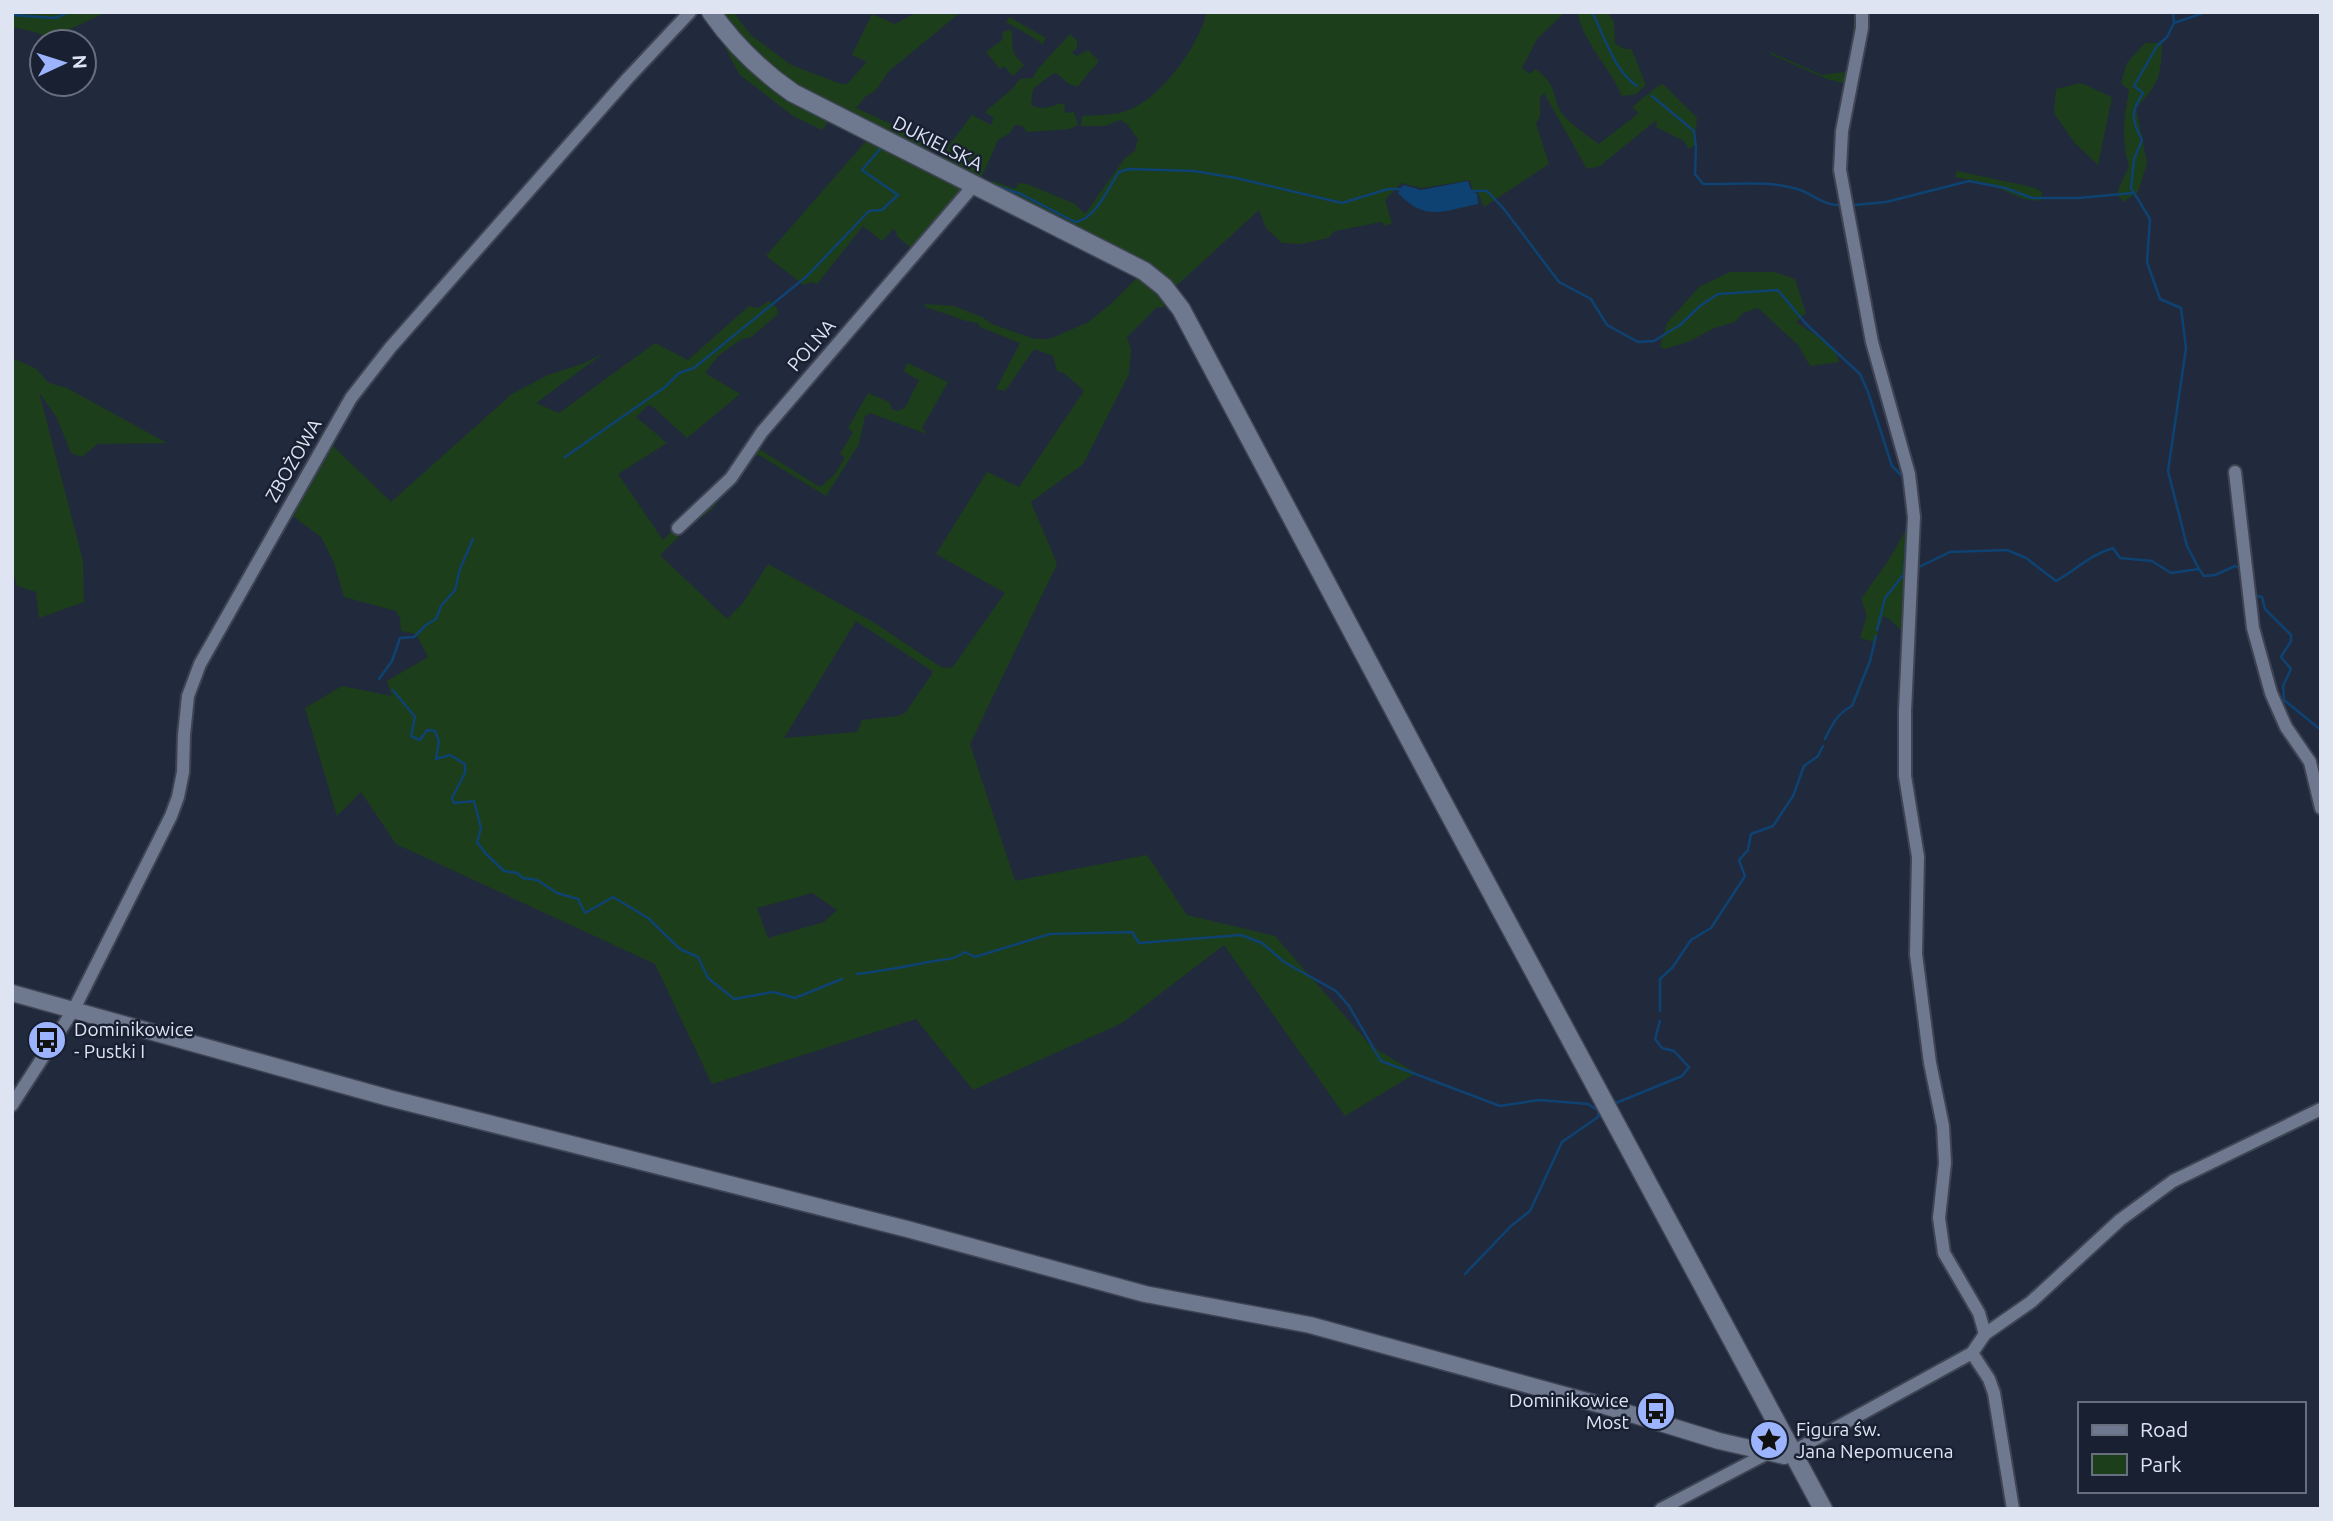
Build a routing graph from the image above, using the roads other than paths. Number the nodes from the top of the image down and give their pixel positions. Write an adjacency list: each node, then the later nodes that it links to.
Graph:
1 (690, 12): 9 (street, ZBOŻOWA)
2 (711, 12): 4 (main road, DUKIELSKA)
3 (1862, 12): 12 (street)
4 (974, 185): 6 (street, POLNA); 14 (main road, DUKIELSKA)
5 (2235, 472): 7 (street)
6 (678, 528)
7 (2321, 808)
8 (12, 993): 9 (street)
9 (74, 1009): 10 (street, ZBOŻOWA); 15 (street)
10 (12, 1105)
11 (2321, 1109): 12 (street)
12 (1985, 1334): 13 (street)
13 (1972, 1353): 14 (street); 18 (street)
14 (1792, 1452): 15 (street); 17 (main road, DUKIELSKA)
15 (1768, 1453): 16 (street)
16 (1661, 1509)
17 (1823, 1509)
18 (2013, 1509)

